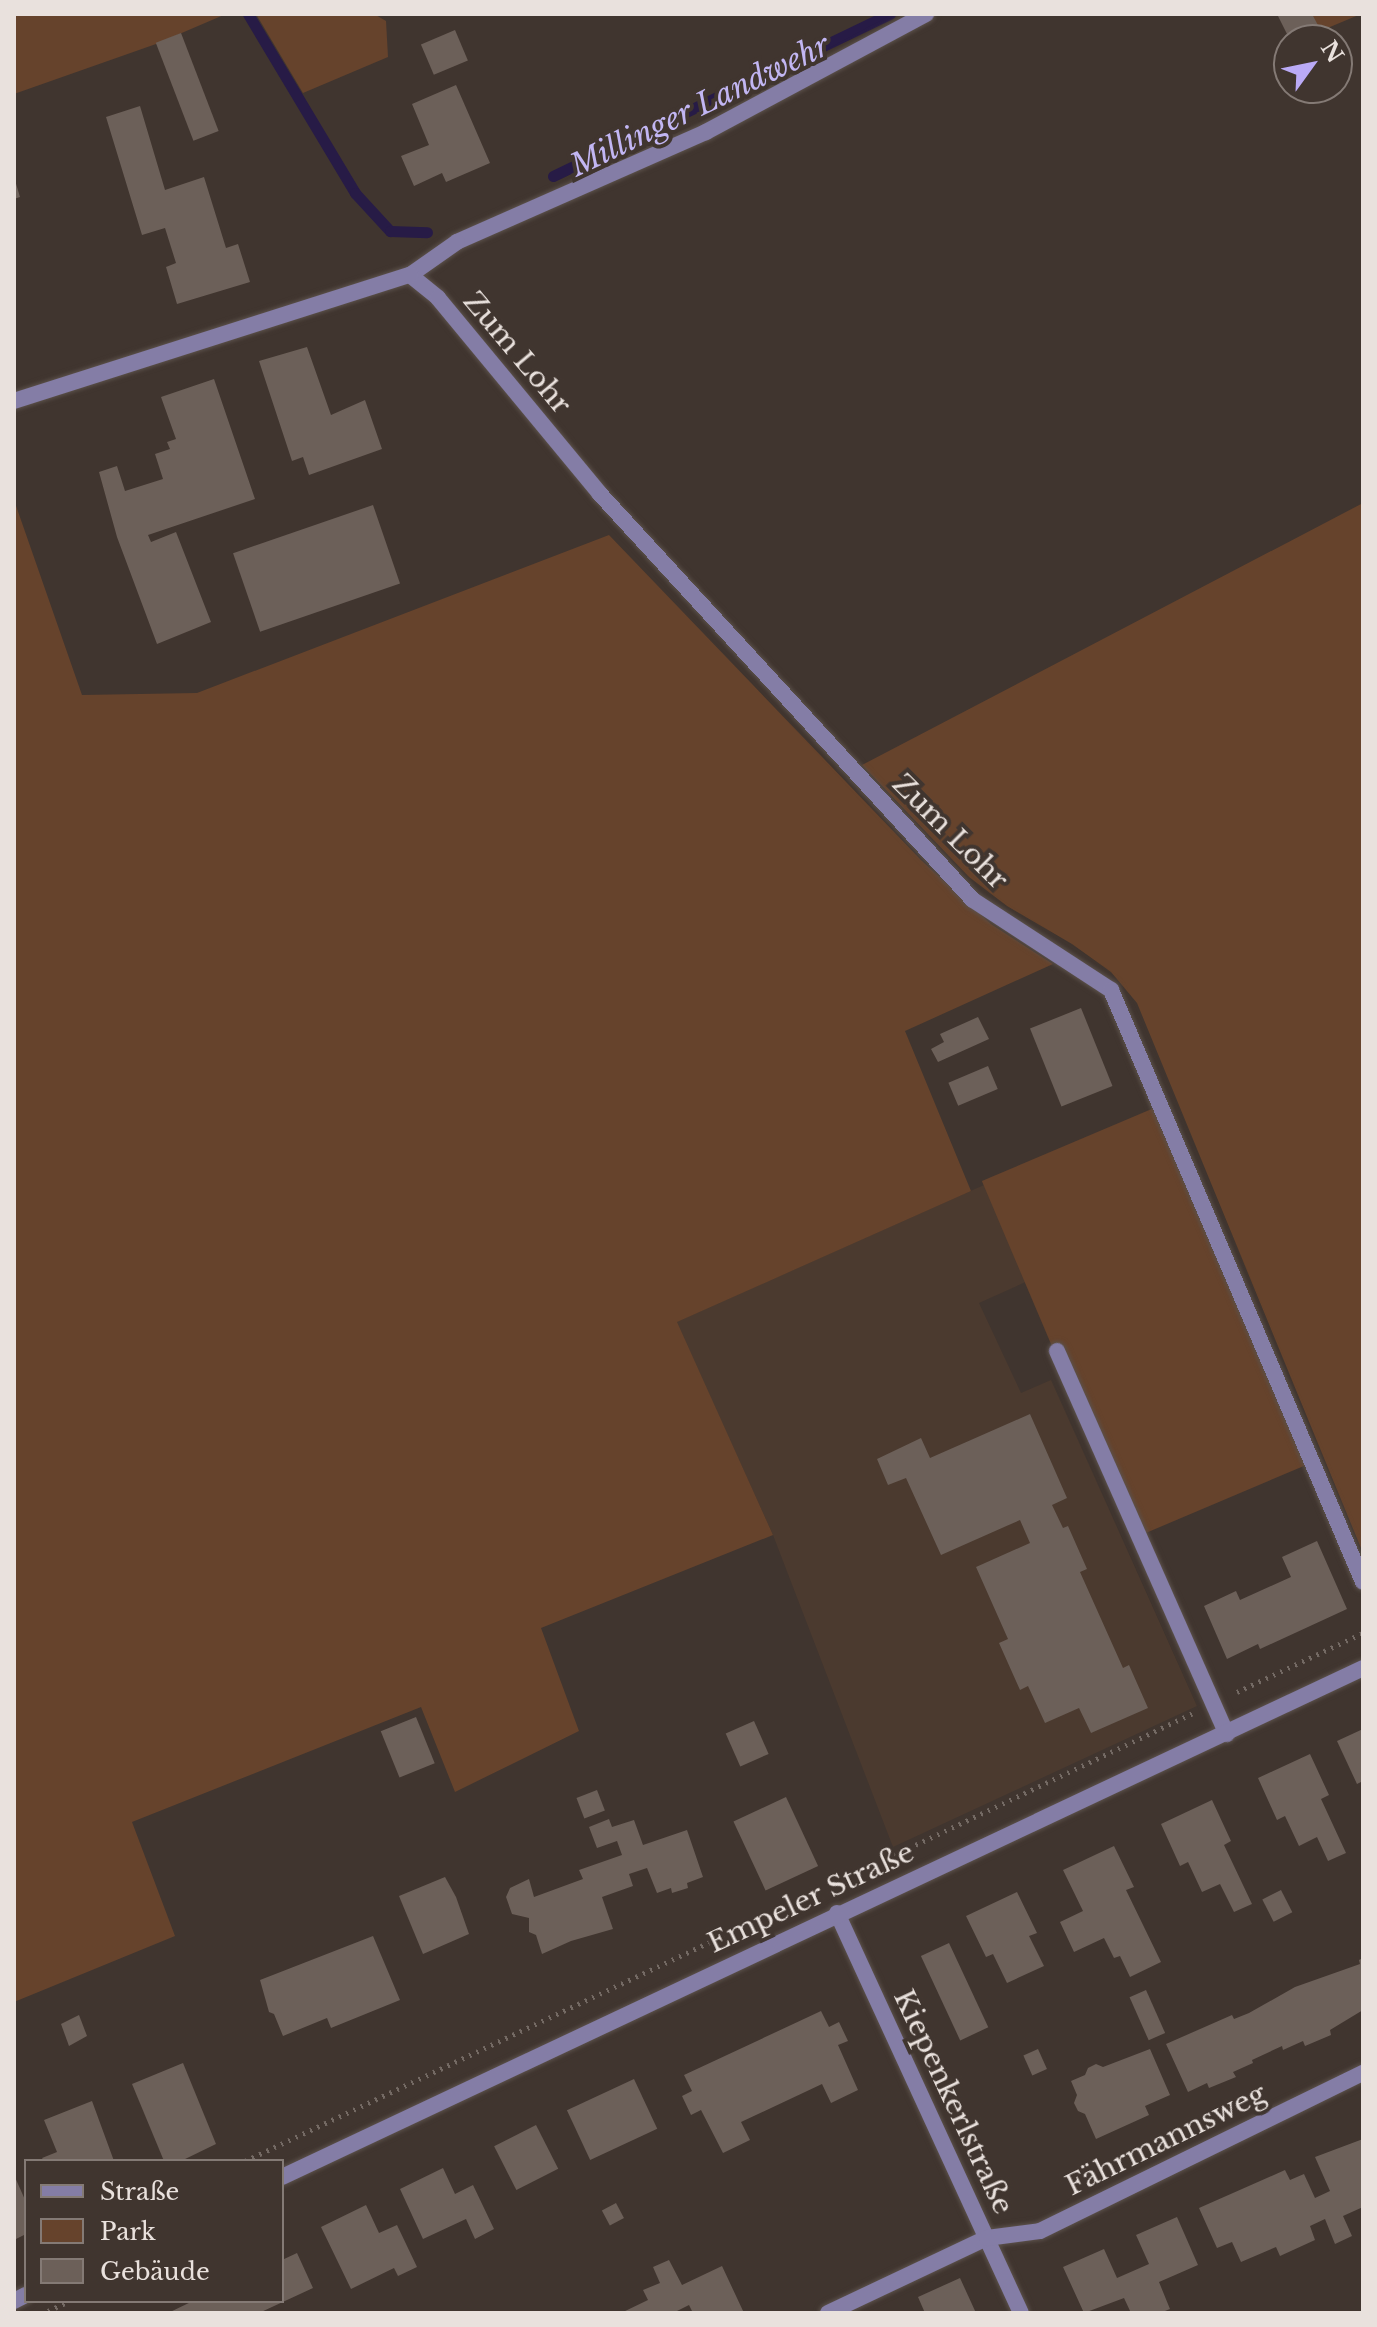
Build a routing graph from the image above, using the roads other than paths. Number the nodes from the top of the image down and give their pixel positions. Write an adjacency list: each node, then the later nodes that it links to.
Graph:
1 (926, 14): 2 (street)
2 (410, 275): 3 (street); 5 (street, Zum Lohr)
3 (14, 401)
4 (1057, 1351): 7 (street)
5 (1363, 1582)
6 (1363, 1668): 7 (street, Empeler Straße)
7 (1227, 1734): 8 (street, Empeler Straße)
8 (837, 1913): 10 (street, Empeler Straße); 11 (street, Kiepenkerlstraße)
9 (1363, 2073): 11 (street, Fährmannsweg)
10 (284, 2176)
11 (987, 2238): 12 (street, Fährmannsweg); 13 (street, Kiepenkerlstraße)
12 (828, 2313)
13 (1021, 2313)

